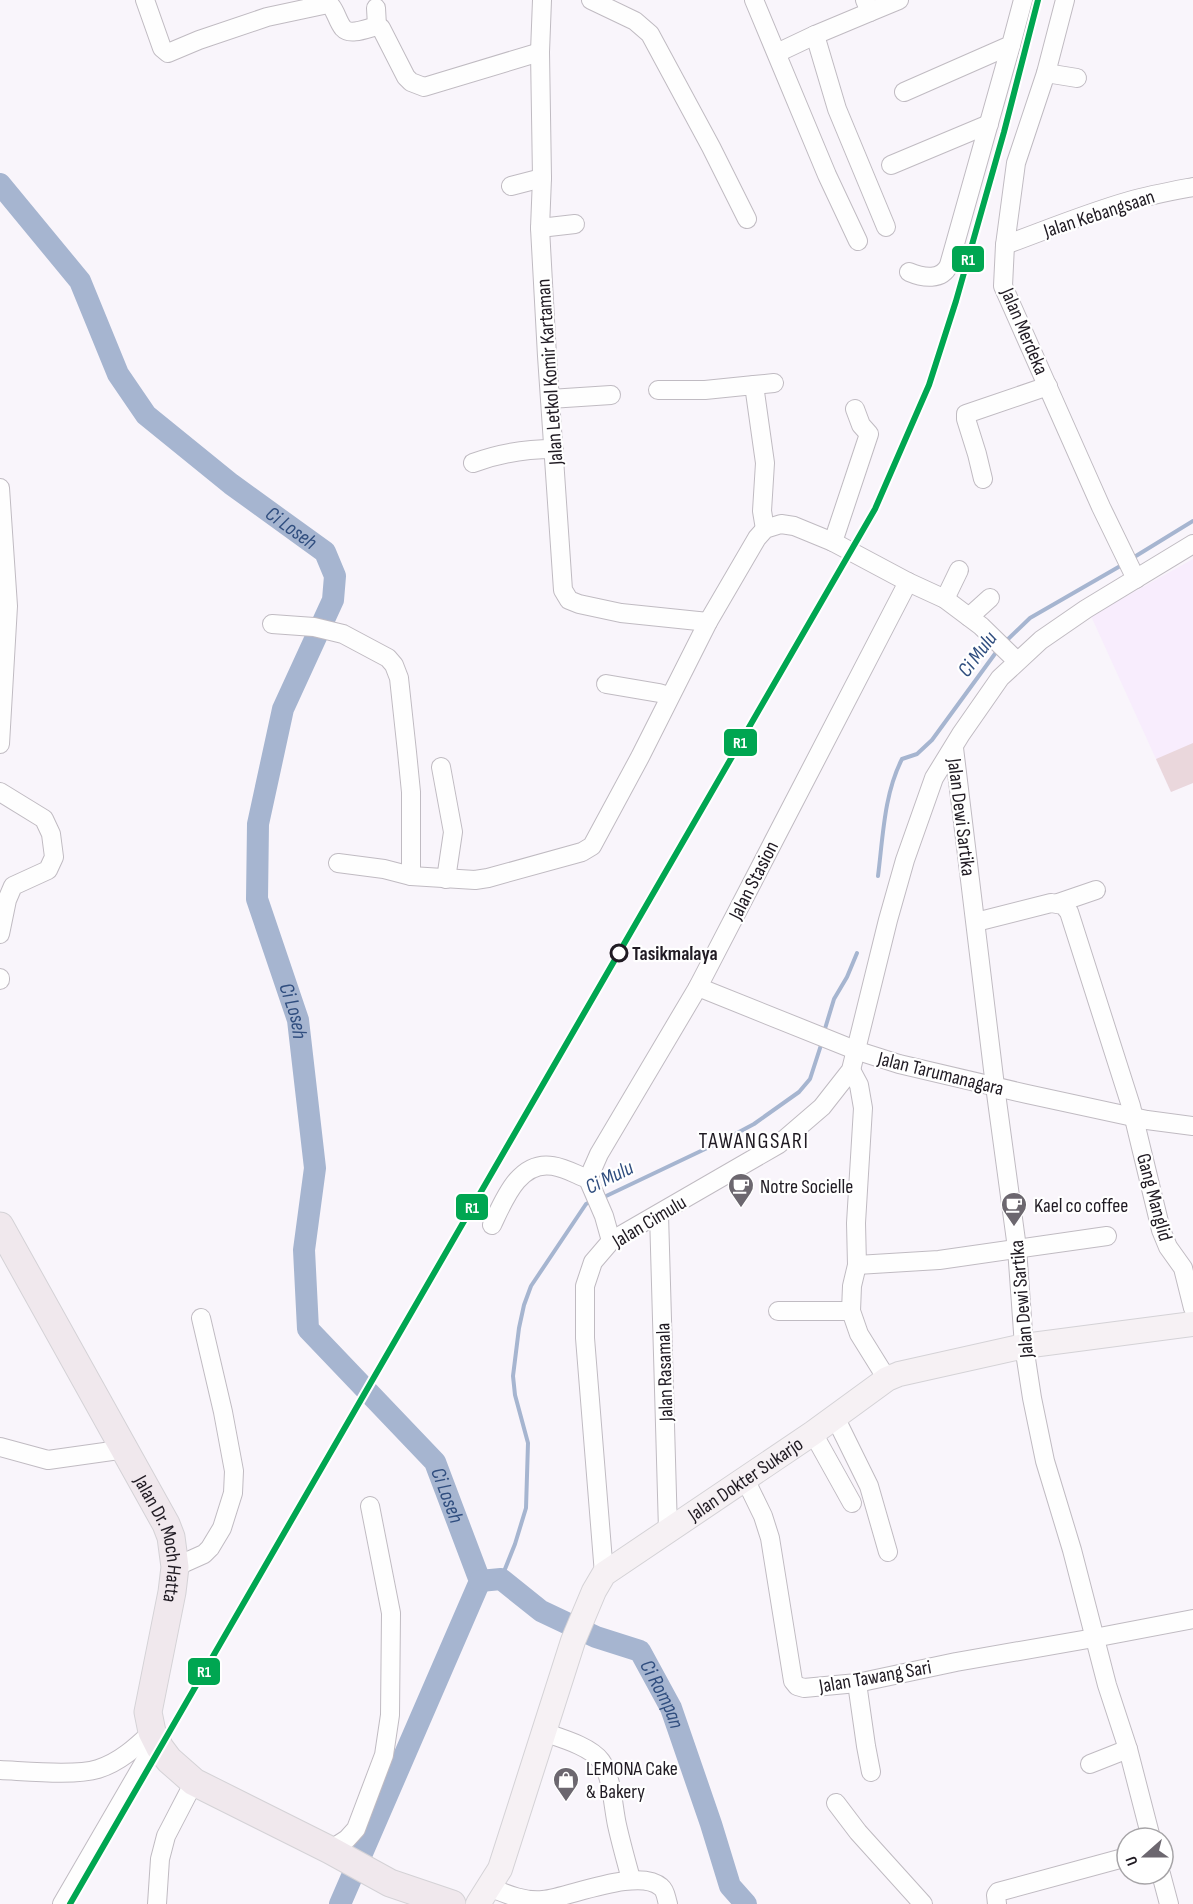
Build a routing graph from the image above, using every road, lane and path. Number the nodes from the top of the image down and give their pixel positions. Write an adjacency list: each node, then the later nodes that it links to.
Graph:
1 (145, 0): 10 (street)
2 (542, 0): 13 (street, Jalan Letkol Komir Kartaman)
3 (591, 0): 23 (street)
4 (754, 0): 14 (street)
5 (899, 0): 8 (street)
6 (1023, 0): 12 (street)
7 (1065, 0): 15 (street, Jalan Merdeka)
8 (867, 6): 11 (street)
9 (376, 8): 10 (street)
10 (377, 26): 13 (street)
11 (815, 35): 14 (street); 25 (street)
12 (1011, 45): 17 (street); 18 (street)
13 (540, 52): 20 (street, Jalan Letkol Komir Kartaman)
14 (777, 53): 27 (street)
15 (1046, 73): 16 (street); 28 (street, Jalan Merdeka)
16 (1077, 78)
17 (904, 92)
18 (988, 124): 19 (street); 29 (street)
19 (891, 165)
20 (542, 178): 21 (street); 26 (street, Jalan Letkol Komir Kartaman)
21 (510, 186)
22 (1193, 187): 28 (street, Jalan Kebangsaan)
23 (747, 219)
24 (574, 224): 26 (street)
25 (886, 226)
26 (540, 228): 35 (street, Jalan Letkol Komir Kartaman)
27 (858, 241)
28 (1005, 245): 32 (street, Jalan Merdeka)
29 (909, 272)
30 (774, 383): 31 (street)
31 (754, 385): 33 (street); 42 (street)
32 (1048, 386): 39 (street); 46 (street, Jalan Merdeka)
33 (658, 390)
34 (611, 395): 35 (street)
35 (550, 399): 37 (street, Jalan Letkol Komir Kartaman)
36 (855, 409): 43 (street)
37 (554, 448): 38 (street); 51 (street, Jalan Letkol Komir Kartaman)
38 (473, 463)
39 (983, 479)
40 (0, 488): 41 (street)
41 (2, 528): 53 (street)
42 (765, 529): 43 (street); 51 (street)
43 (833, 542): 47 (street)
44 (1193, 544): 46 (street, Jalan Cimulu)
45 (959, 570): 49 (street)
46 (1133, 574): 54 (street, Jalan Cimulu)
47 (908, 582): 49 (street); 68 (street, Jalan Stasion)
48 (990, 598): 50 (street)
49 (945, 599): 50 (street)
50 (969, 617): 54 (street)
51 (708, 622): 56 (street)
52 (272, 624): 62 (street)
53 (3, 644): 57 (street)
54 (1007, 652): 58 (street, Jalan Cimulu)
55 (606, 684): 56 (street)
56 (669, 696): 63 (street)
57 (0, 744)
58 (954, 748): 66 (street, Jalan Dewi Sartika); 69 (street, Jalan Cimulu)
59 (441, 767): 63 (street)
60 (0, 792): 67 (street)
61 (338, 863): 62 (street)
62 (411, 876): 63 (street)
63 (446, 879)
64 (1096, 891): 65 (street)
65 (1058, 903): 66 (street); 72 (street, Gang Manglid)
66 (975, 922): 71 (street, Jalan Dewi Sartika)
67 (0, 933)
68 (698, 987): 69 (street, Jalan Tarumanagara); 74 (street, Jalan Stasion)
69 (855, 1050): 70 (street, Jalan Cimulu); 71 (street, Jalan Tarumanagara)
70 (851, 1070): 75 (street, Jalan Cimulu); 81 (street)
71 (994, 1086): 72 (street, Jalan Tarumanagara); 80 (street, Jalan Dewi Sartika)
72 (1134, 1116): 73 (street, Jalan Tarumanagara); 82 (street, Gang Manglid)
73 (1193, 1126)
74 (595, 1193): 77 (street); 79 (street)
75 (659, 1214): 79 (street, Jalan Cimulu); 96 (street, Jalan Rasamala)
76 (0, 1226): 92 (highway, Jalan Dr. Moch Hatta)
77 (492, 1226)
78 (1107, 1236): 80 (street)
79 (611, 1241): 99 (street, Jalan Cimulu)
80 (1017, 1248): 81 (street); 87 (street, Jalan Dewi Sartika)
81 (857, 1266): 84 (street)
82 (1193, 1308)
83 (778, 1311): 84 (street)
84 (851, 1311): 88 (street)
85 (201, 1318): 98 (street)
86 (1193, 1324): 87 (main road, Jalan Dokter Sukarjo)
87 (1024, 1346): 88 (main road, Jalan Dokter Sukarjo); 101 (street, Jalan Dewi Sartika)
88 (887, 1379): 89 (main road, Jalan Dokter Sukarjo)
89 (835, 1418): 90 (main road, Jalan Dokter Sukarjo); 97 (street)
90 (813, 1433): 93 (main road, Jalan Dokter Sukarjo); 94 (street)
91 (0, 1447): 92 (street)
92 (126, 1449): 98 (highway, Jalan Dr. Moch Hatta)
93 (745, 1479): 96 (main road, Jalan Dokter Sukarjo); 102 (street, Jalan Tawang Sari)
94 (852, 1503)
95 (370, 1506): 112 (street)
96 (668, 1530): 99 (main road, Jalan Dokter Sukarjo)
97 (888, 1552)
98 (175, 1567): 104 (highway, Jalan Dr. Moch Hatta)
99 (604, 1574): 103 (main road, Jalan Dokter Sukarjo)
100 (1193, 1619): 101 (street, Jalan Tawang Sari)
101 (1094, 1638): 102 (street, Jalan Tawang Sari); 105 (street, Jalan Dewi Sartika)
102 (857, 1683): 108 (street)
103 (543, 1732): 114 (street); 116 (main road, Jalan Dokter Sukarjo)
104 (154, 1737): 107 (street); 109 (highway); 118 (street)
105 (1128, 1749): 106 (street); 111 (street, Jalan Dewi Sartika)
106 (1090, 1764)
107 (0, 1770)
108 (871, 1772)
109 (195, 1782): 112 (highway); 119 (street)
110 (836, 1803): 123 (street)
111 (1148, 1826)
112 (334, 1852): 117 (highway)
113 (1115, 1860): 124 (street)
114 (631, 1879): 116 (street); 122 (street)
115 (1164, 1886): 125 (street)
116 (489, 1887): 121 (main road, Jalan Dokter Sukarjo)
117 (411, 1893): 120 (highway)
118 (62, 1904)
119 (157, 1904)
120 (452, 1904)
121 (465, 1904)
122 (668, 1904)
123 (923, 1904)
124 (998, 1904)
125 (1169, 1904)

